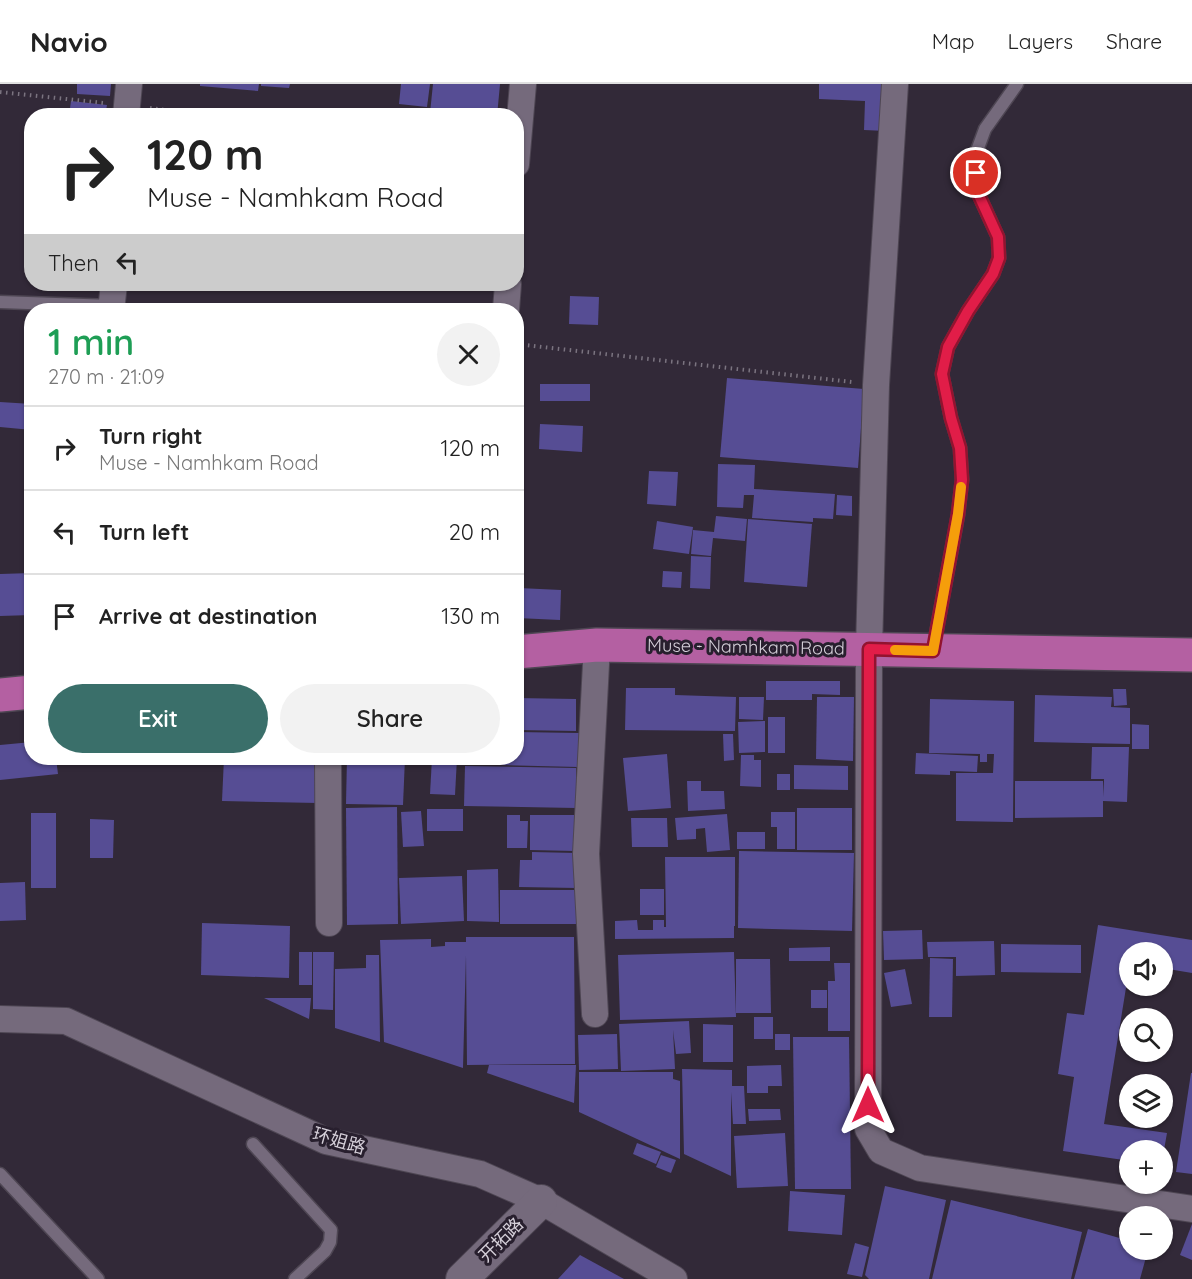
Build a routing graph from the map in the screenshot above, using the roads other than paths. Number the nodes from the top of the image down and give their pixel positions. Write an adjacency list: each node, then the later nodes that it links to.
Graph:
1 (129, 84): 5 (street)
2 (523, 84): 6 (street)
3 (895, 84): 10 (street)
4 (1017, 84): 12 (lane)
5 (127, 108)
6 (521, 108)
7 (112, 300): 8 (lane)
8 (0, 302)
9 (597, 645): 10 (highway, Muse - Namhkam Road); 11 (highway, Muse - Namhkam Road); 18 (street)
10 (869, 649): 12 (highway, Muse - Namhkam Road); 23 (street)
11 (524, 651)
12 (933, 651): 13 (highway, Muse - Namhkam Road)
13 (1192, 654)
14 (24, 693): 15 (highway)
15 (0, 695)
16 (328, 765): 17 (street)
17 (329, 923)
18 (595, 1014)
19 (0, 1019): 22 (street, 环姐路)
20 (253, 1144): 25 (lane)
21 (0, 1174): 24 (lane)
22 (541, 1201): 26 (street, 开拓路); 27 (street, 环姐路)
23 (1192, 1209)
24 (98, 1279)
25 (295, 1279)
26 (462, 1279)
27 (674, 1279)

